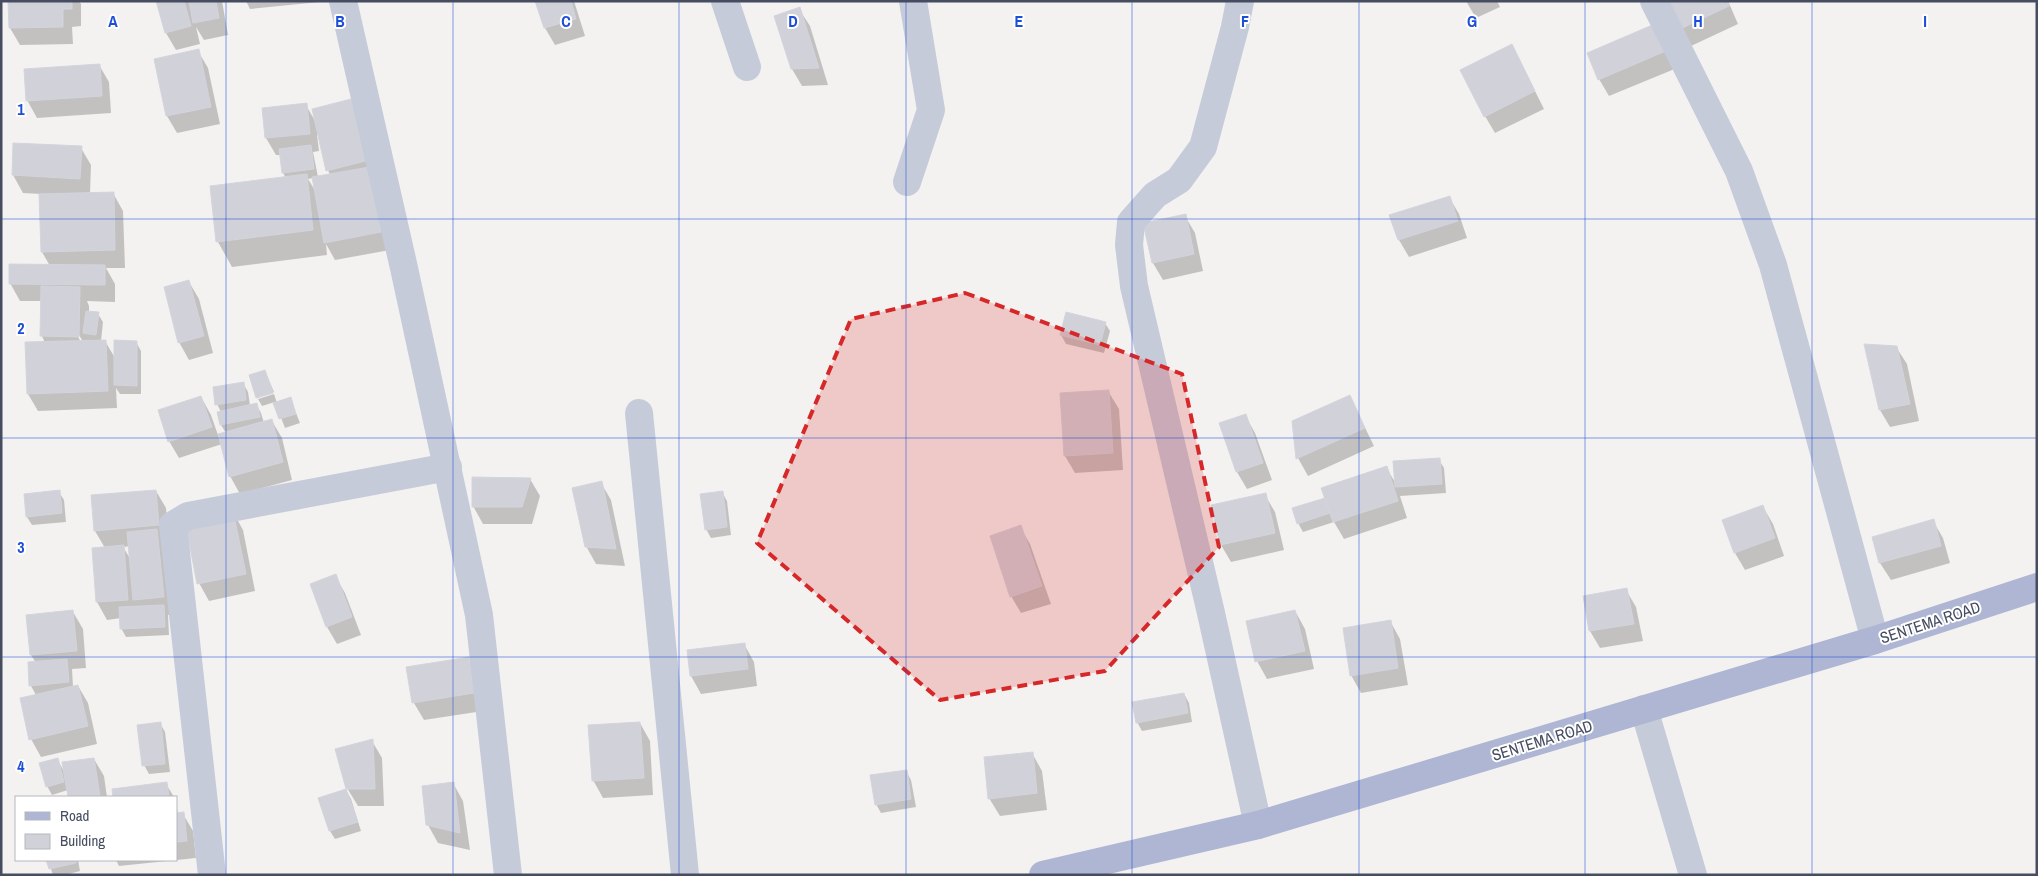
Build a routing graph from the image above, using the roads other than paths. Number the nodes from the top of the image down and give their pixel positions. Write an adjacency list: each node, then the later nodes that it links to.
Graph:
1 (343, 1): 9 (street)
2 (725, 1): 6 (street)
3 (912, 1): 7 (street)
4 (1240, 1): 13 (street)
5 (1654, 1): 11 (street)
6 (747, 67)
7 (907, 182)
8 (639, 413): 16 (street)
9 (448, 467): 14 (street); 15 (street)
10 (2037, 587): 11 (main road, SENTEMA ROAD)
11 (1875, 640): 12 (main road, SENTEMA ROAD)
12 (1644, 710): 13 (main road, SENTEMA ROAD); 18 (street)
13 (1258, 825): 17 (main road, SENTEMA ROAD)
14 (212, 875)
15 (508, 875)
16 (685, 875)
17 (1043, 875)
18 (1693, 875)

